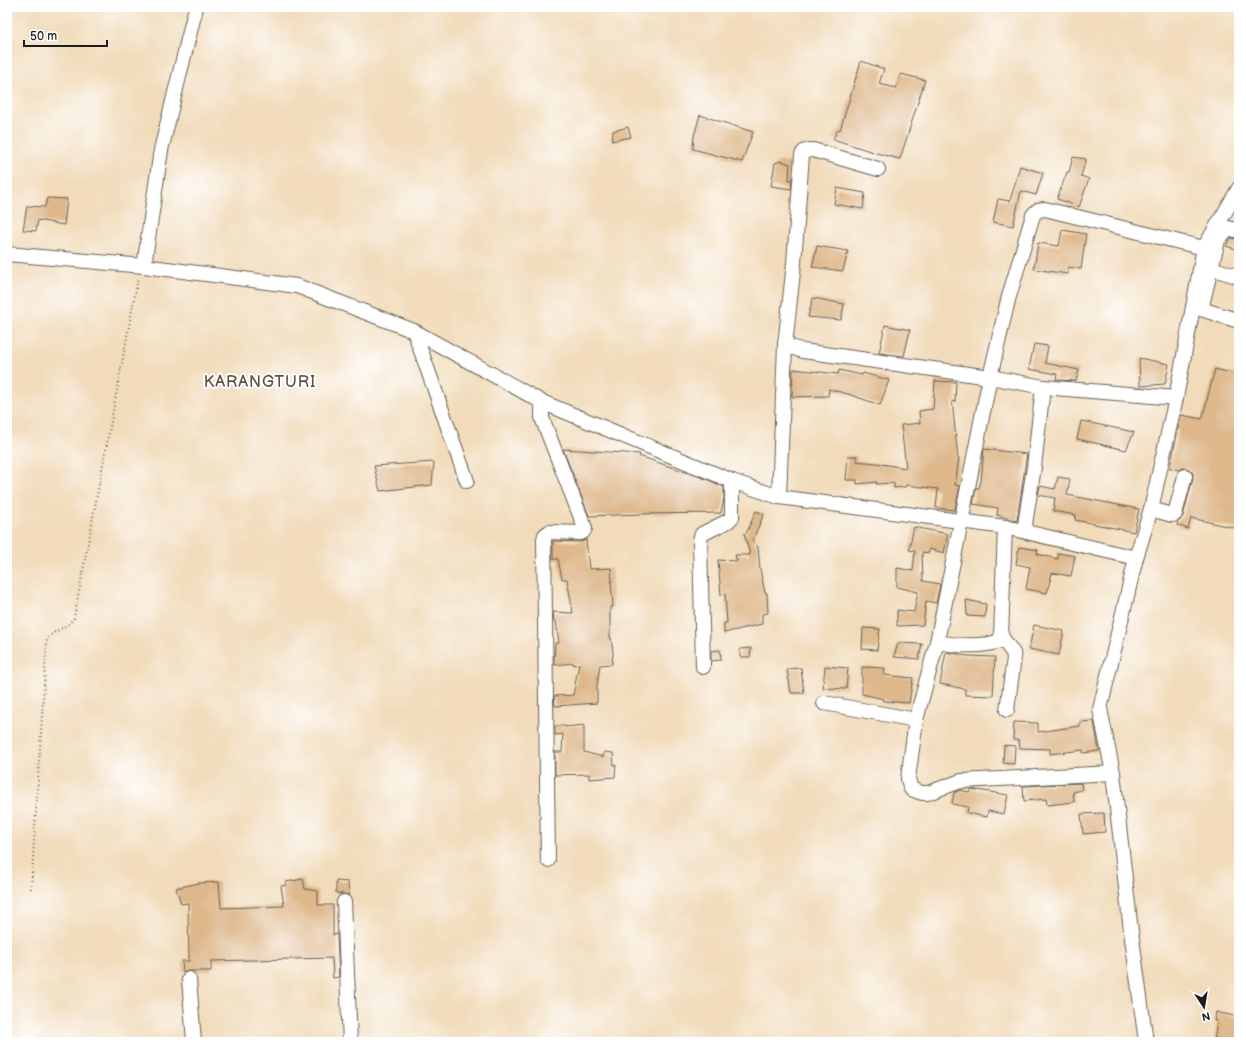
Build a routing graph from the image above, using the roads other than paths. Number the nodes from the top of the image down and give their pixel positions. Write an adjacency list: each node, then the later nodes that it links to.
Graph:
1 (196, 7): 7 (street)
2 (878, 169): 12 (street)
3 (1239, 188): 5 (street)
4 (1239, 231): 5 (street)
5 (1210, 241): 8 (street); 13 (street); 15 (street)
6 (7, 254): 7 (street)
7 (142, 265): 11 (street)
8 (1211, 268): 9 (street); 10 (street)
9 (1239, 277)
10 (1239, 321)
11 (414, 331): 16 (street); 18 (street)
12 (785, 345): 13 (street); 20 (street)
13 (990, 377): 14 (street); 22 (street)
14 (1043, 387): 15 (street); 24 (street)
15 (1176, 398): 21 (street)
16 (542, 402): 19 (street); 33 (street)
17 (1185, 476): 21 (street)
18 (467, 481)
19 (732, 481): 20 (street); 28 (street)
20 (779, 497): 22 (street)
21 (1152, 509): 25 (street)
22 (961, 521): 23 (street); 27 (street)
23 (1005, 527): 24 (street); 26 (street)
24 (1024, 531): 25 (street)
25 (1136, 558): 32 (street)
26 (1003, 640): 27 (street); 30 (street)
27 (937, 642): 31 (street)
28 (703, 667)
29 (824, 704): 31 (street)
30 (1007, 710)
31 (916, 720): 32 (street)
32 (1113, 773): 38 (street)
33 (548, 860)
34 (344, 902): 37 (street)
35 (189, 979): 36 (street)
36 (194, 1042)
37 (350, 1042)
38 (1146, 1042)

